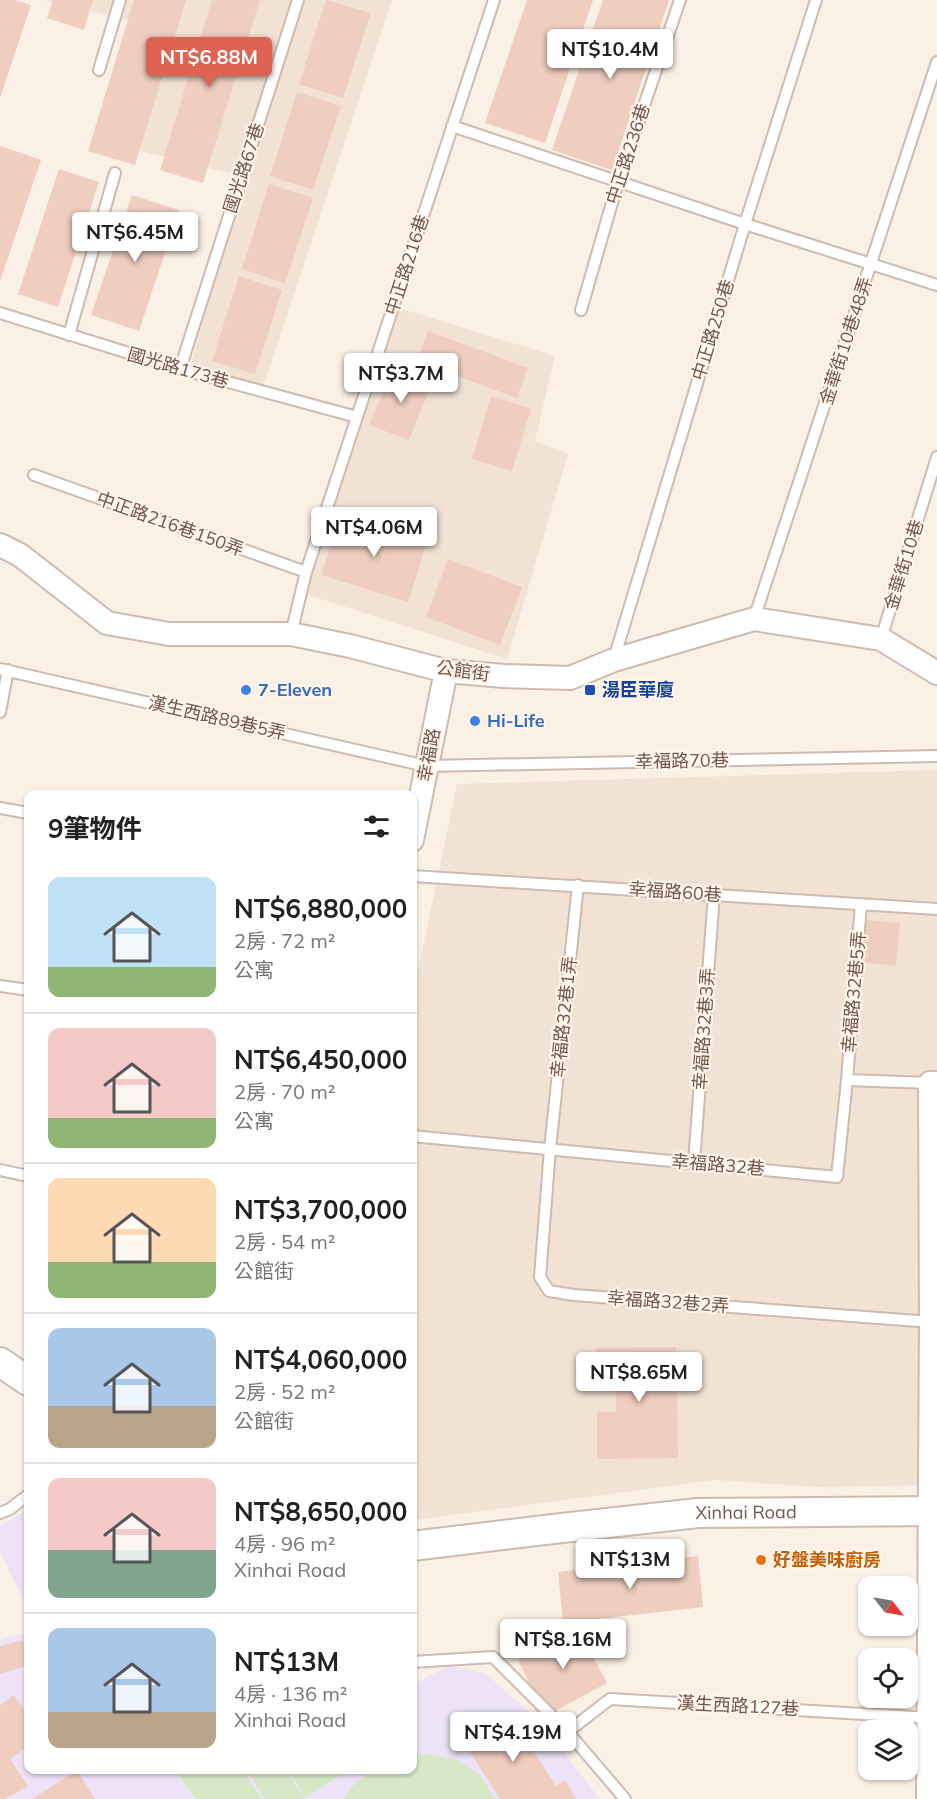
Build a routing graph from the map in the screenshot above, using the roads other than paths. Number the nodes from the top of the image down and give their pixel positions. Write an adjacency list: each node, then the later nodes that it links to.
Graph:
1 (120, 0): 7 (lane)
2 (298, 0): 17 (lane, 國光路67巷)
3 (494, 0): 8 (lane, 中正路216巷)
4 (680, 0): 10 (lane, 中正路236巷)
5 (816, 0): 11 (lane, 中正路250巷)
6 (937, 62): 12 (lane, 金華街10巷48弄)
7 (99, 70)
8 (452, 126): 10 (lane); 18 (lane, 中正路216巷)
9 (116, 173): 16 (lane)
10 (618, 182): 11 (lane); 14 (lane, 中正路236巷)
11 (745, 224): 12 (lane); 26 (lane, 中正路250巷)
12 (871, 263): 13 (lane); 23 (lane, 金華街10巷48弄)
13 (937, 285)
14 (581, 310)
15 (0, 313): 16 (lane, 國光路173巷)
16 (69, 335): 17 (lane, 國光路173巷)
17 (180, 369): 18 (lane, 國光路173巷)
18 (357, 417): 22 (lane, 中正路216巷)
19 (937, 457): 25 (lane, 金華街10巷)
20 (33, 475): 22 (lane, 中正路216巷150弄)
21 (0, 545): 24 (street, 公館街)
22 (306, 573): 24 (lane, 中正路216巷)
23 (754, 619): 25 (street, 公館街); 26 (street, 公館街)
24 (291, 634): 28 (street, 公館街)
25 (881, 639): 29 (street, 公館街)
26 (614, 660): 28 (street, 公館街)
27 (4, 670): 30 (lane); 32 (lane, 漢生西路89巷5弄)
28 (446, 671): 32 (street, 幸福路)
29 (937, 673)
30 (0, 712)
31 (937, 756): 32 (lane, 幸福路70巷)
32 (426, 766): 35 (street, 幸福路)
33 (0, 808): 34 (lane)
34 (24, 812)
35 (417, 814)
36 (417, 876): 37 (lane, 幸福路60巷)
37 (578, 885): 38 (lane, 幸福路60巷); 46 (lane, 幸福路32巷1弄)
38 (714, 894): 39 (lane, 幸福路60巷); 47 (lane, 幸福路32巷3弄)
39 (861, 904): 40 (lane, 幸福路60巷); 43 (lane, 幸福路32巷5弄)
40 (937, 909)
41 (0, 986): 42 (lane)
42 (24, 989)
43 (847, 1080): 44 (lane); 47 (lane, 幸福路32巷)
44 (934, 1083): 50 (street)
45 (417, 1136): 46 (lane, 幸福路32巷)
46 (550, 1149): 47 (lane, 幸福路32巷); 51 (lane, 幸福路32巷2弄)
47 (694, 1163)
48 (0, 1170): 49 (lane)
49 (24, 1175)
50 (934, 1226): 51 (street)
51 (931, 1322): 55 (street)
52 (0, 1362): 53 (street)
53 (24, 1378)
54 (24, 1498): 56 (lane)
55 (933, 1511): 57 (street, Xinhai Road); 59 (street)
56 (0, 1513)
57 (417, 1545)
58 (417, 1662): 60 (lane)
59 (933, 1718): 60 (lane, 漢生西路127巷); 62 (street)
60 (564, 1734): 61 (lane)
61 (625, 1799)
62 (928, 1799)

